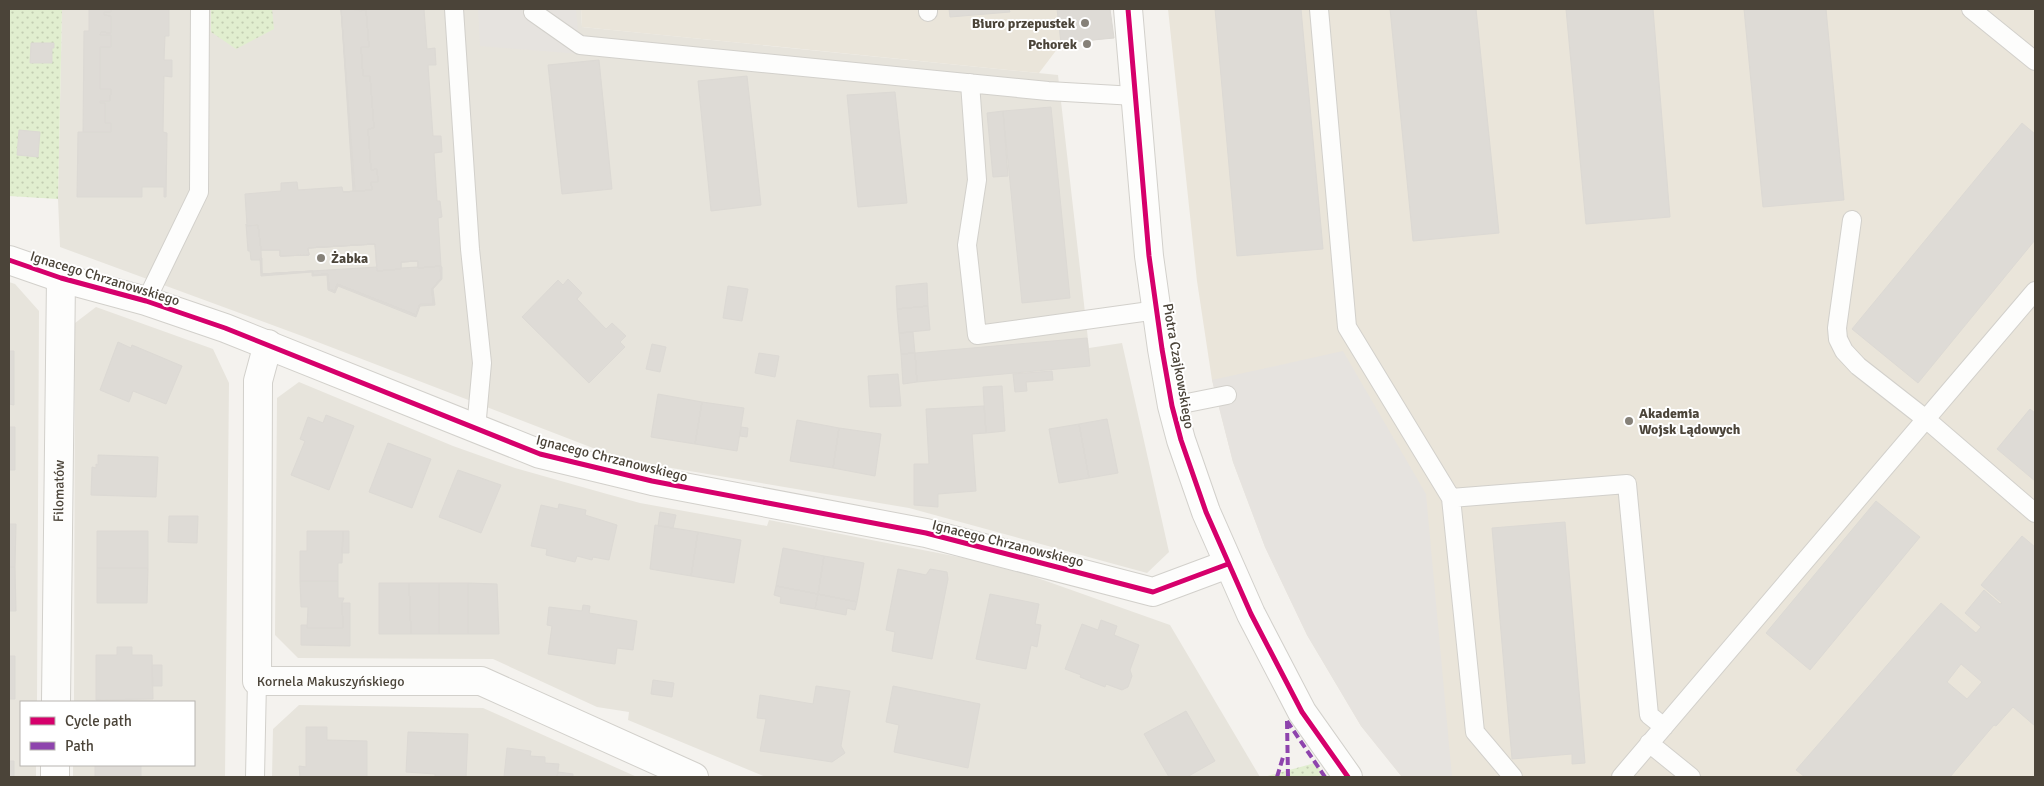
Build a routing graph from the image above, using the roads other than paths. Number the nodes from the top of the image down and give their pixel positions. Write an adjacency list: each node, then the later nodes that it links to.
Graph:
1 (200, 9): 14 (lane)
2 (454, 9): 20 (lane)
3 (1128, 9): 9 (street, Piotra Czajkowskiego)
4 (1319, 9): 21 (lane)
5 (1971, 9): 7 (lane)
6 (533, 12): 8 (lane)
7 (2035, 61)
8 (970, 82): 9 (lane); 15 (lane)
9 (1135, 96): 15 (street, Piotra Czajkowskiego)
10 (1852, 220): 19 (lane)
11 (9, 260): 12 (street, Ignacego Chrzanowskiego)
12 (61, 278): 14 (street, Ignacego Chrzanowskiego); 25 (street, Filomatów)
13 (2035, 291): 19 (lane)
14 (146, 301): 16 (street, Ignacego Chrzanowskiego)
15 (1157, 310): 18 (street, Piotra Czajkowskiego)
16 (268, 344): 20 (street, Ignacego Chrzanowskiego); 24 (street, Kornela Makuszyńskiego)
17 (1227, 395): 18 (lane)
18 (1172, 406): 23 (street, Piotra Czajkowskiego)
19 (1927, 420): 22 (lane); 26 (lane)
20 (476, 429): 23 (street, Ignacego Chrzanowskiego)
21 (1451, 498): 26 (lane); 31 (lane)
22 (2035, 513)
23 (1228, 564): 30 (street, Piotra Czajkowskiego)
24 (256, 681): 28 (lane); 29 (street, Kornela Makuszyńskiego)
25 (56, 701)
26 (1664, 727): 27 (lane)
27 (1650, 743): 32 (lane); 33 (lane)
28 (254, 777)
29 (694, 777)
30 (1348, 777)
31 (1513, 777)
32 (1621, 777)
33 (1690, 777)

